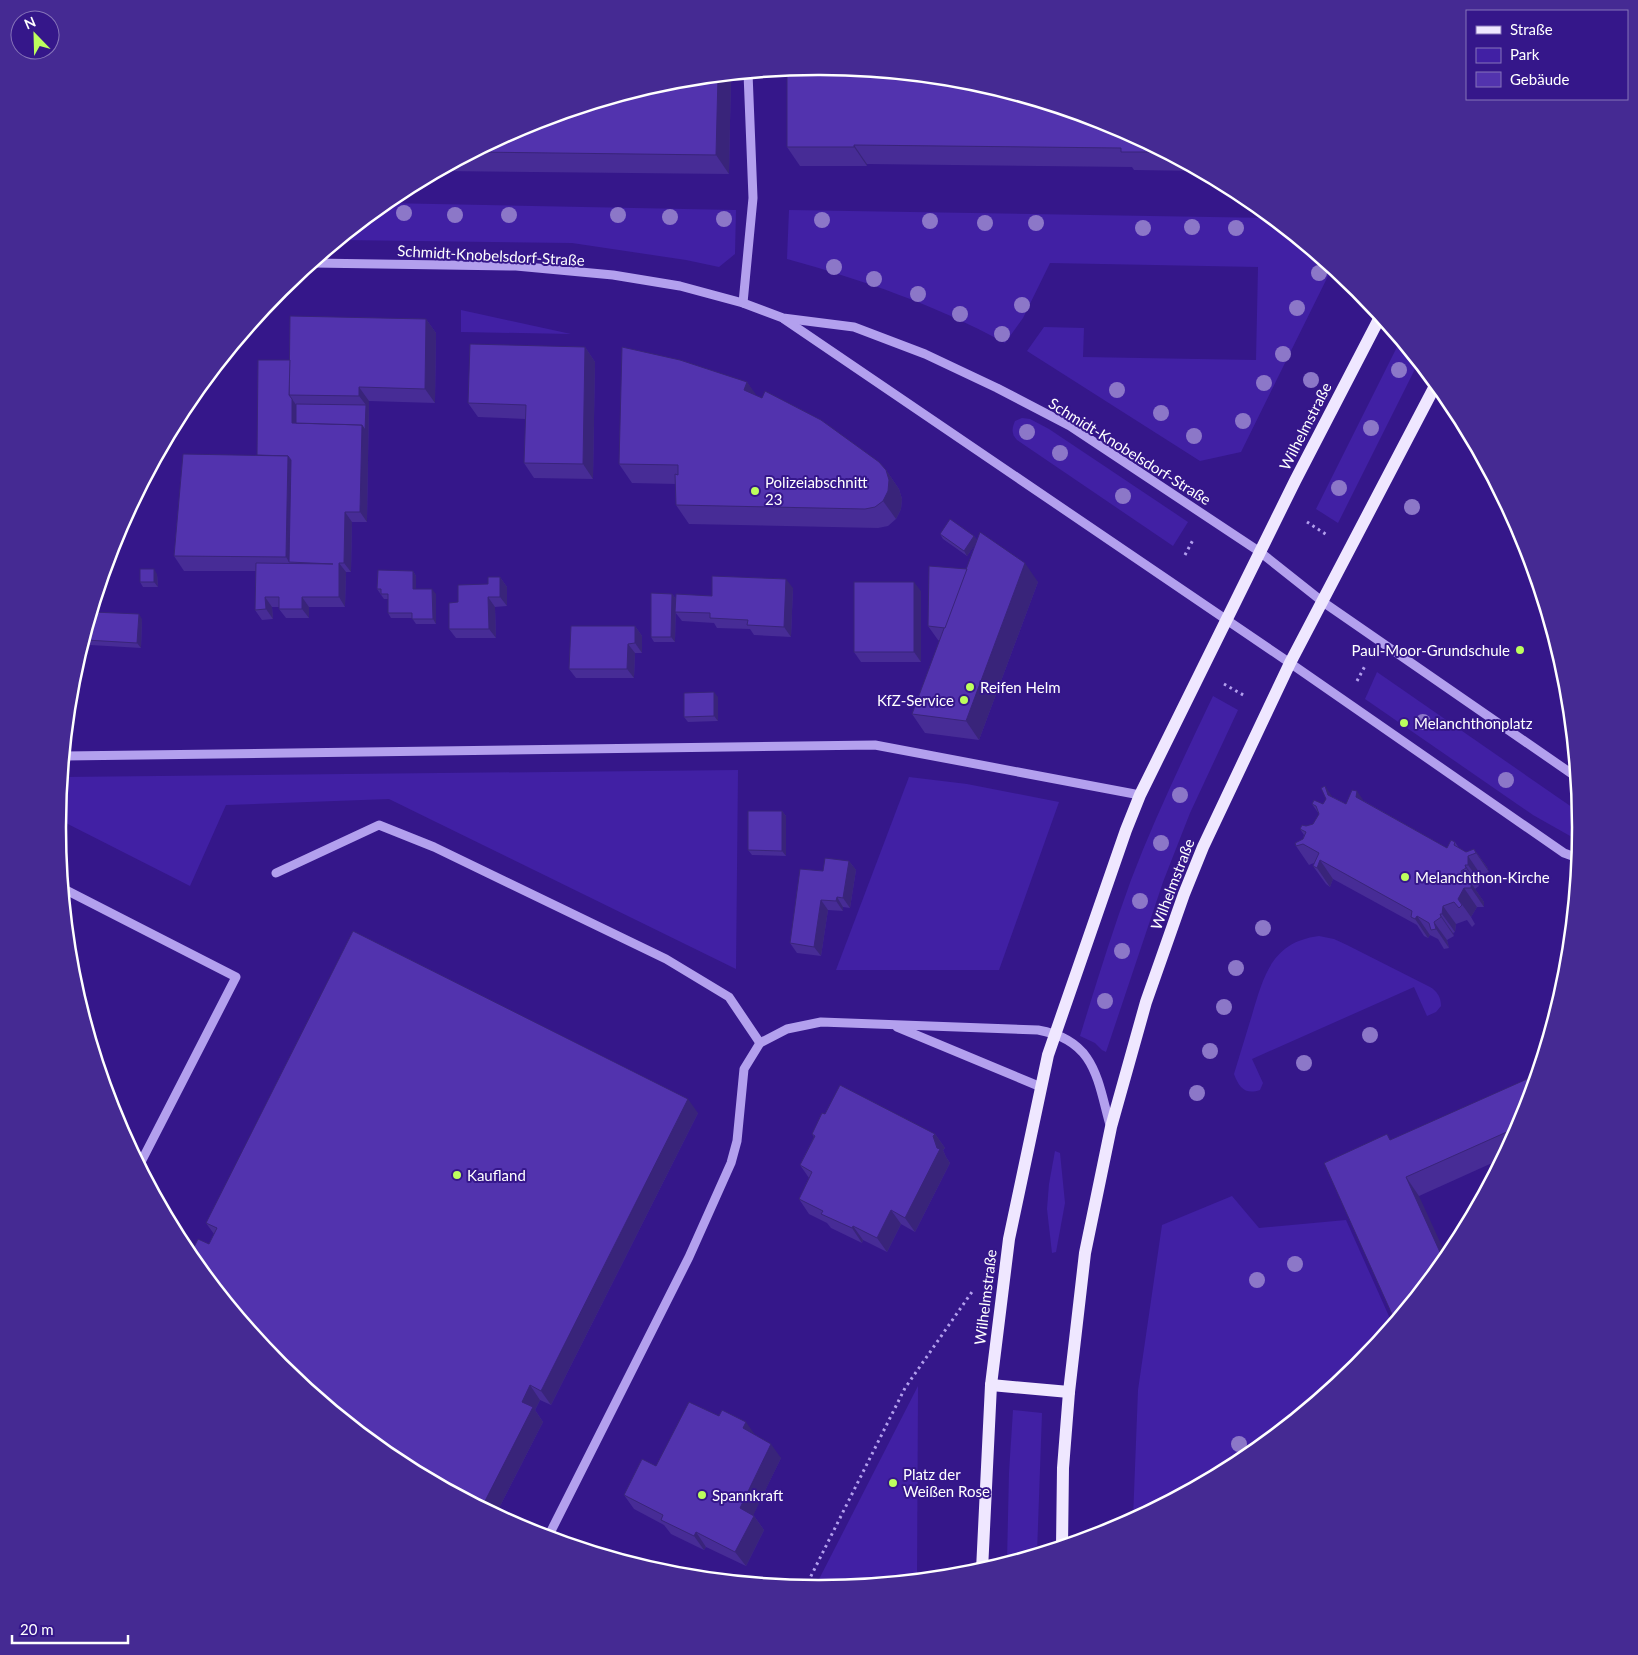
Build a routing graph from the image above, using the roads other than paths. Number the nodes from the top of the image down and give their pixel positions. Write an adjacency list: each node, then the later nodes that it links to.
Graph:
1 (748, 78): 3 (street)
2 (322, 263): 3 (street, Schmidt-Knobelsdorf-Straße)
3 (743, 303): 4 (street, Schmidt-Knobelsdorf-Straße)
4 (783, 318): 7 (street, Schmidt-Knobelsdorf-Straße); 9 (street, Schmidt-Knobelsdorf-Straße)
5 (1377, 323): 7 (main road, Wilhelmstraße)
6 (1432, 391): 8 (main road, Wilhelmstraße)
7 (1260, 552): 8 (street); 9 (main road, Wilhelmstraße)
8 (1322, 602): 10 (main road, Wilhelmstraße); 12 (street)
9 (1226, 620): 10 (street); 13 (main road, Wilhelmstraße)
10 (1290, 663): 14 (street); 21 (main road, Wilhelmstraße)
11 (70, 756): 13 (street)
12 (1569, 771)
13 (1140, 795): 18 (main road, Wilhelmstraße)
14 (1571, 855)
15 (276, 873): 19 (street)
16 (70, 892): 22 (street)
17 (890, 1024): 18 (street); 19 (street); 20 (street)
18 (1055, 1033): 20 (main road, Wilhelmstraße); 21 (street, Wilhelmstraße)
19 (760, 1044): 25 (street)
20 (1041, 1087): 23 (main road, Wilhelmstraße)
21 (1111, 1127): 24 (main road, Wilhelmstraße)
22 (143, 1158)
23 (991, 1385): 24 (main road); 27 (main road, Wilhelmstraße)
24 (1069, 1392): 26 (main road, Wilhelmstraße)
25 (551, 1530)
26 (1062, 1540)
27 (982, 1562)

